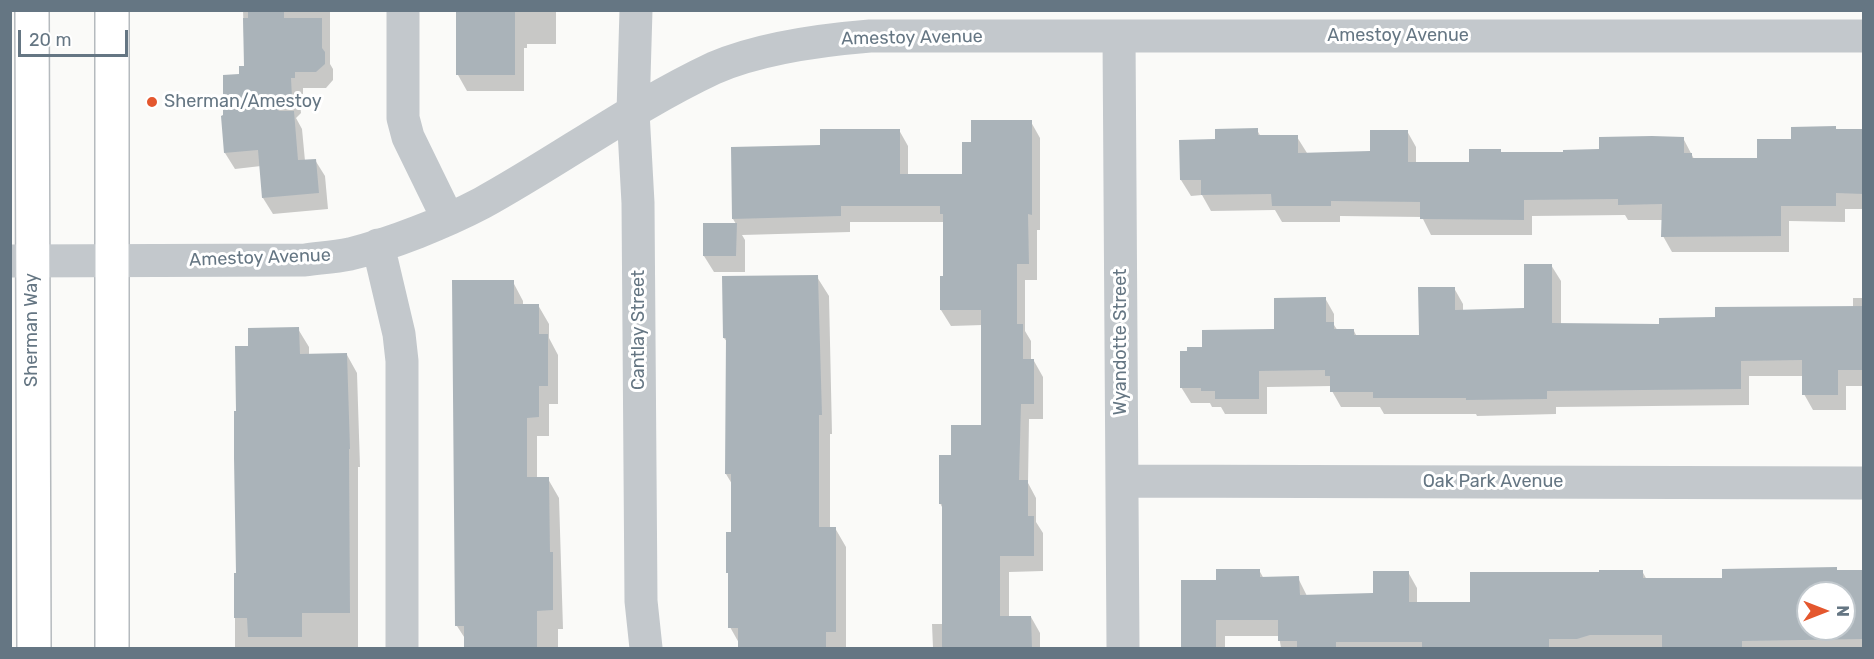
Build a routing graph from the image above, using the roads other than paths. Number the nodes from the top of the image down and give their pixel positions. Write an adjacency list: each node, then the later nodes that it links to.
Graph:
1 (32, 10): 10 (main road, Sherman Way)
2 (112, 10): 11 (main road)
3 (403, 10): 8 (street)
4 (636, 10): 7 (street, Cantlay Street)
5 (1119, 36): 6 (street, Amestoy Avenue); 7 (street, Amestoy Avenue); 12 (street, Wyandotte Street)
6 (1863, 36)
7 (633, 111): 8 (street, Amestoy Avenue); 17 (street, Cantlay Street)
8 (448, 219): 9 (street, Amestoy Avenue)
9 (378, 245): 11 (street, Amestoy Avenue); 16 (street)
10 (21, 261): 11 (street, Amestoy Avenue); 14 (main road, Sherman Way)
11 (112, 261): 15 (main road)
12 (1122, 481): 13 (street, Oak Park Avenue); 18 (street, Wyandotte Street)
13 (1863, 483)
14 (34, 648)
15 (112, 648)
16 (402, 648)
17 (646, 648)
18 (1124, 648)

